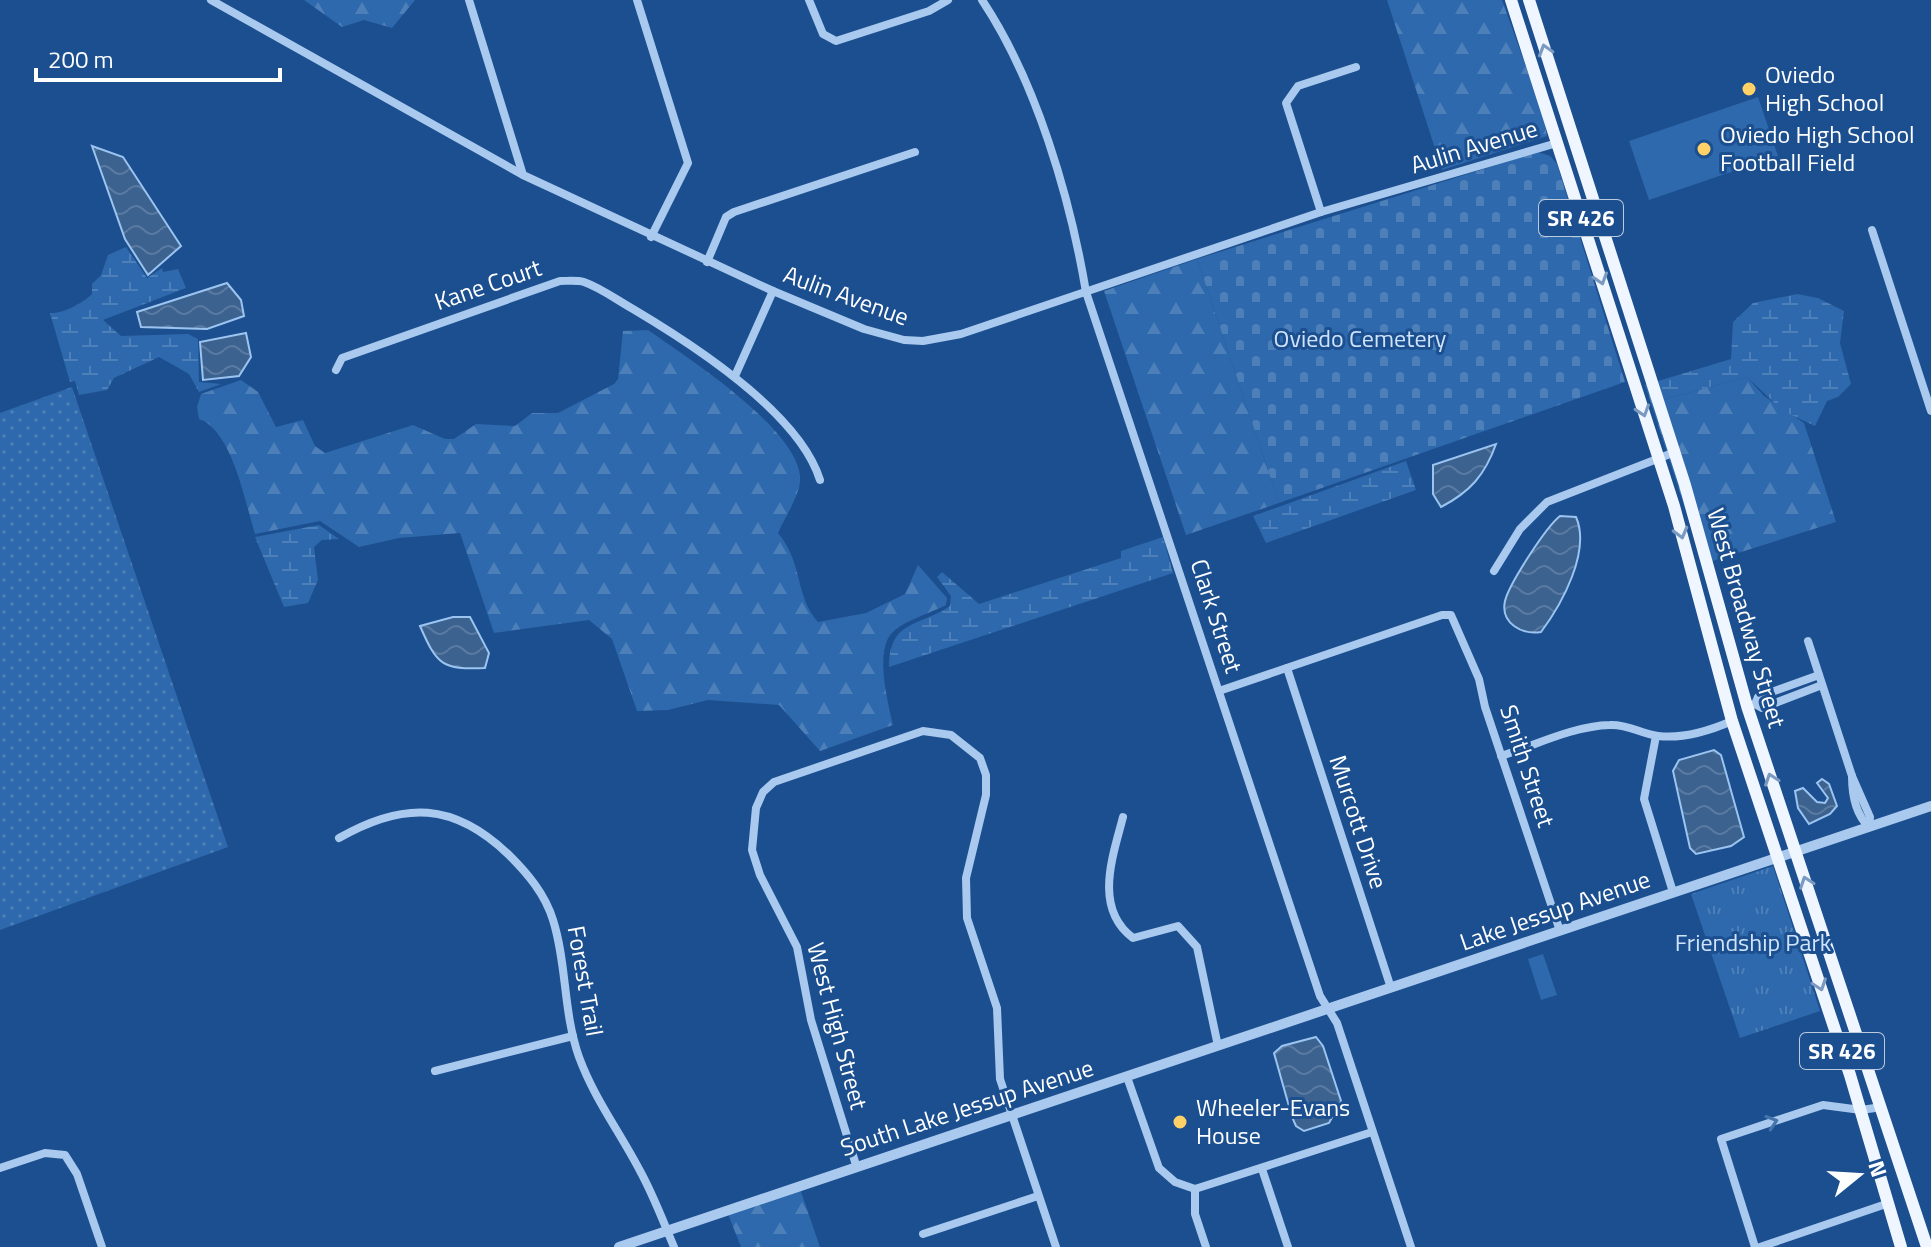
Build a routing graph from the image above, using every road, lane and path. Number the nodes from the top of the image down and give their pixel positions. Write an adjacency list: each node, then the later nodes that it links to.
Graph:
1 (469, 0): 15 (street)
2 (637, 0): 18 (street)
3 (809, 0): 4 (street)
4 (948, 0)
5 (982, 0): 21 (street, Clark Street)
6 (1511, 0): 10 (main road, West Broadway Street / SR 426)
7 (1529, 0): 11 (main road, West Broadway Street / SR 426, one-way to 7)
8 (214, 1): 15 (street, Aulin Avenue)
9 (1356, 67): 16 (street)
10 (1534, 72): 11 (main road); 12 (main road, West Broadway Street / SR 426)
11 (1560, 100): 14 (main road, West Broadway Street / SR 426)
12 (1557, 143): 14 (main road); 16 (street, Aulin Avenue); 26 (main road, West Broadway Street / SR 426, one-way to 26)
13 (915, 152): 19 (street)
14 (1583, 168): 25 (main road, West Broadway Street / SR 426)
15 (523, 175): 18 (street, Aulin Avenue)
16 (1321, 212): 21 (street, Aulin Avenue)
17 (1872, 230): 24 (street)
18 (651, 237): 19 (street, Aulin Avenue)
19 (707, 262): 20 (street, Aulin Avenue)
20 (773, 291): 21 (street, Aulin Avenue); 23 (street)
21 (1086, 292): 33 (street, Clark Street)
22 (336, 370): 23 (street, Kane Court)
23 (735, 376): 27 (street, Kane Court)
24 (1931, 411)
25 (1675, 452): 26 (street); 34 (main road, West Broadway Street / SR 426)
26 (1659, 458): 28 (street); 35 (main road, West Broadway Street / SR 426, one-way to 35)
27 (820, 480)
28 (1494, 571)
29 (1808, 641): 31 (street)
30 (1287, 668): 33 (street); 37 (street, Smith Street); 46 (street, Murcott Drive)
31 (1819, 675): 32 (street); 34 (street)
32 (1822, 685): 34 (street); 40 (street)
33 (1219, 691): 47 (street, Clark Street)
34 (1751, 705): 42 (main road, West Broadway Street / SR 426, one-way to 34)
35 (1732, 721): 36 (street); 43 (main road, West Broadway Street / SR 426)
36 (1656, 736): 37 (street); 44 (street)
37 (1501, 756): 45 (street, Smith Street)
38 (1931, 806): 40 (street, Lake Jessup Avenue)
39 (1123, 817): 49 (street)
40 (1869, 827): 42 (street, Lake Jessup Avenue)
41 (339, 838): 48 (street, Forest Trail)
42 (1796, 851): 43 (street, Lake Jessup Avenue); 52 (main road, West Broadway Street / SR 426, one-way to 42)
43 (1777, 858): 44 (street, Lake Jessup Avenue); 53 (main road, West Broadway Street / SR 426, one-way to 53)
44 (1673, 892): 45 (street, Lake Jessup Avenue)
45 (1560, 931): 46 (street, Lake Jessup Avenue)
46 (1391, 988): 47 (street, Lake Jessup Avenue)
47 (1328, 1010): 49 (street, South Lake Jessup Avenue); 55 (street, Clark Street)
48 (573, 1036): 50 (street); 62 (street, Forest Trail)
49 (1218, 1046): 51 (street, South Lake Jessup Avenue)
50 (435, 1071)
51 (1127, 1077): 54 (street, South Lake Jessup Avenue); 59 (street)
52 (1882, 1107): 53 (street); 73 (main road, West Broadway Street / SR 426)
53 (1861, 1110): 61 (main road, West Broadway Street / SR 426); 71 (street, one-way to 53)
54 (1011, 1116): 56 (street, South Lake Jessup Avenue); 56 (street, West High Street); 60 (street)
55 (1372, 1132): 58 (street); 70 (street, Clark Street)
56 (856, 1165): 62 (street, South Lake Jessup Avenue)
57 (0, 1168): 64 (street)
58 (1262, 1169): 59 (street); 69 (street)
59 (1195, 1189): 68 (street)
60 (1038, 1196): 63 (street); 67 (street)
61 (1889, 1203): 71 (street); 72 (main road, West Broadway Street / SR 426)
62 (667, 1230): 65 (street, South Lake Jessup Avenue); 66 (street, Forest Trail)
63 (923, 1234)
64 (102, 1247)
65 (619, 1247)
66 (674, 1247)
67 (1056, 1247)
68 (1206, 1247)
69 (1288, 1247)
70 (1411, 1247)
71 (1757, 1247)
72 (1901, 1247)
73 (1927, 1247)

